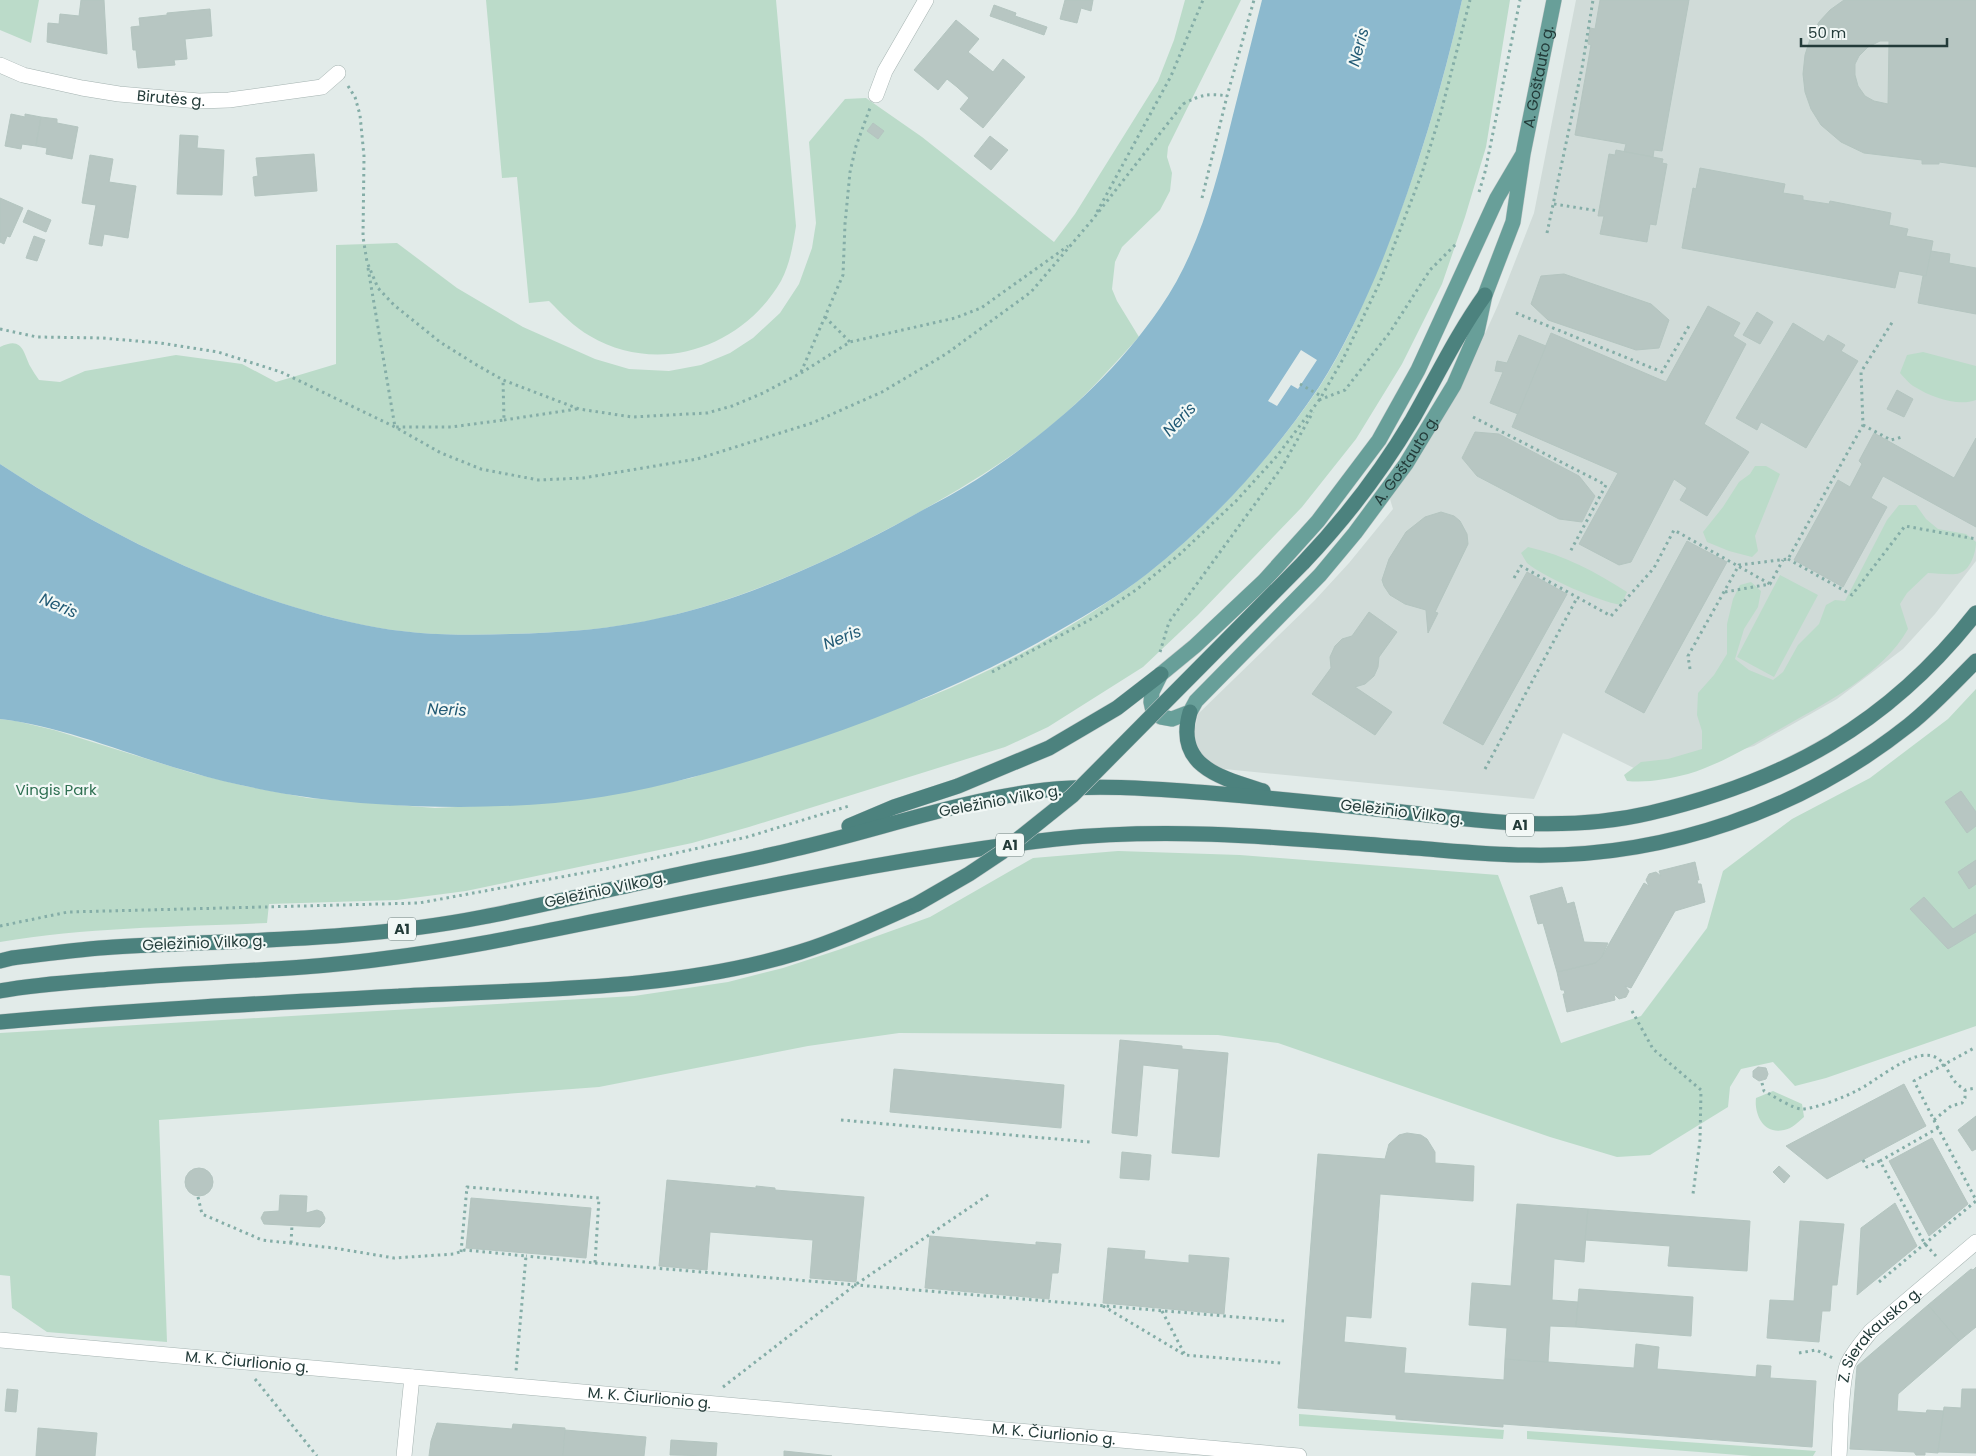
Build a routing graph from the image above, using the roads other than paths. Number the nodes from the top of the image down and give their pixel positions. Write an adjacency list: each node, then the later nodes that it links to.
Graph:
1 (926, 0): 5 (street)
2 (1554, 0): 6 (main road, A. Goštauto g.)
3 (0, 65): 4 (street, Birutės g.)
4 (338, 73)
5 (876, 95)
6 (1523, 154): 7 (main road, A. Goštauto g.); 10 (main road, A. Goštauto g.)
7 (1485, 294): 11 (main road, A. Goštauto g.); 16 (highway, bridge)
8 (1976, 613): 12 (highway, Geležinio Vilko g. / A1)
9 (1976, 662): 15 (highway, Geležinio Vilko g. / A1)
10 (1161, 674): 11 (main road); 13 (highway)
11 (1190, 712): 12 (highway)
12 (1285, 799): 13 (highway, Geležinio Vilko g. / A1)
13 (798, 849): 14 (highway, Geležinio Vilko g. / A1)
14 (0, 961)
15 (0, 991)
16 (0, 1022)
17 (1976, 1242): 23 (street, Z. Sierakausko g.)
18 (0, 1340): 19 (street, M. K. Čiurlionio g.)
19 (412, 1377): 20 (street, M. K. Čiurlionio g.); 21 (street)
20 (1278, 1455): 22 (street, M. K. Čiurlionio g.)
21 (404, 1456)
22 (1299, 1456)
23 (1839, 1456)

